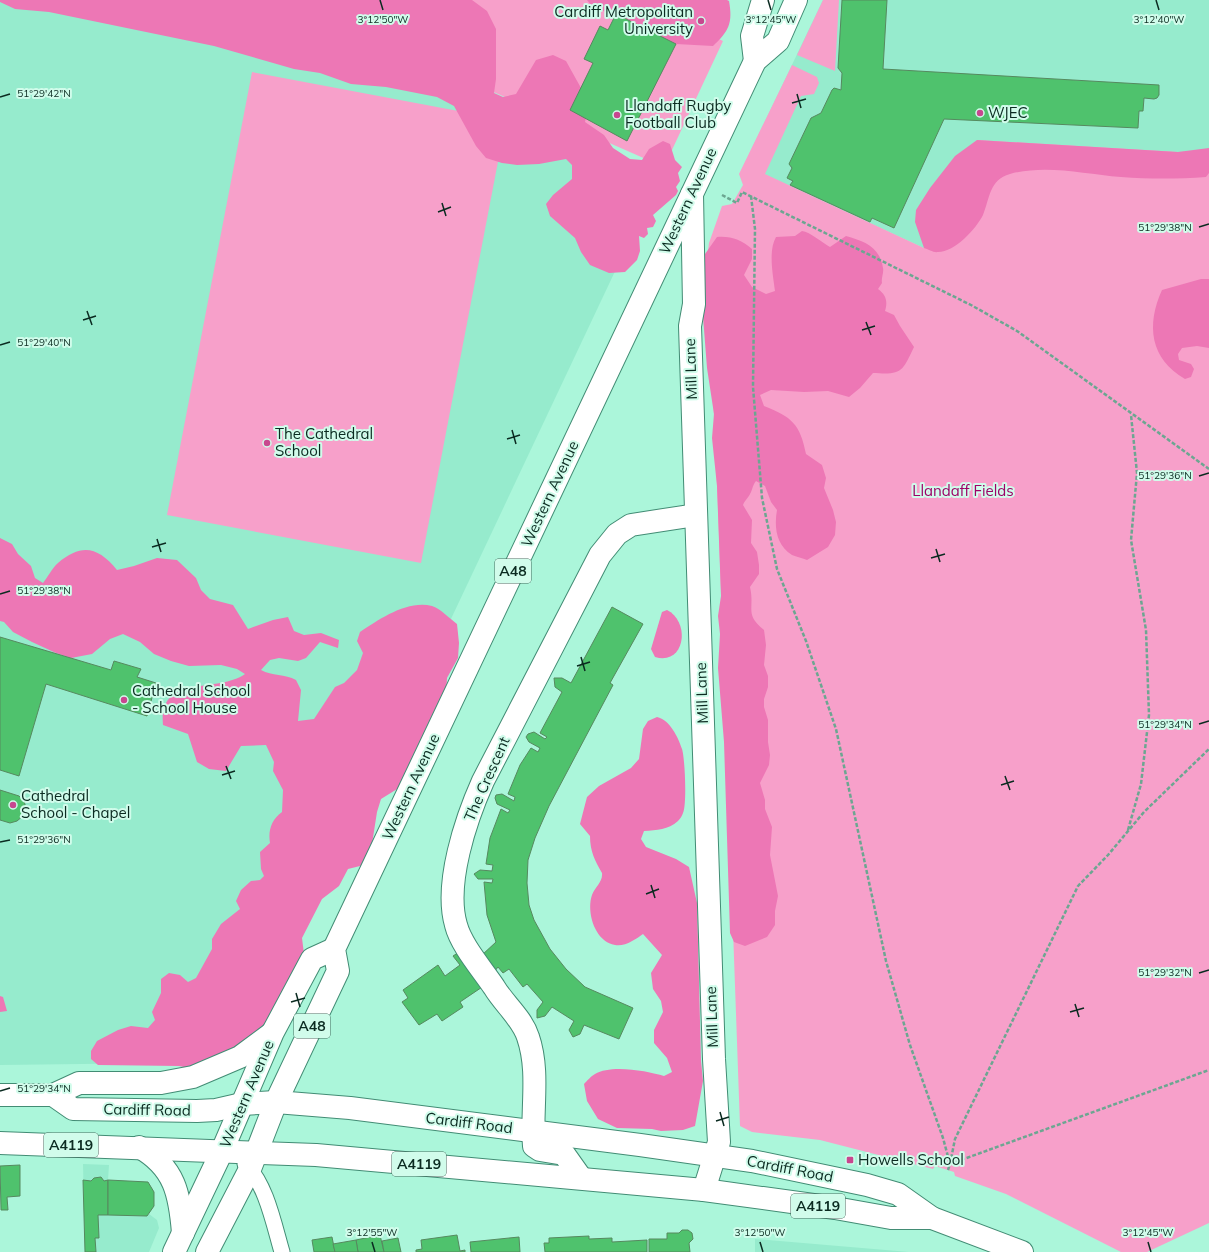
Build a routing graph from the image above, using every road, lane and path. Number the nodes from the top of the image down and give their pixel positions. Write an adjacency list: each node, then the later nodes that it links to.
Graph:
1 (763, 0): 3 (main road)
2 (796, 0): 3 (main road, Western Avenue / A48)
3 (755, 61): 4 (main road, Western Avenue / A48)
4 (692, 194): 9 (main road, Mill Lane); 12 (main road, Western Avenue / A48)
5 (722, 196): 6 (path)
6 (751, 196): 7 (path); 25 (path)
7 (1131, 414): 8 (path); 11 (path)
8 (1209, 469)
9 (696, 515): 19 (main road, The Crescent); 23 (main road, Mill Lane)
10 (1209, 749): 11 (path)
11 (1127, 832): 25 (path)
12 (334, 949): 13 (main road, Western Avenue / A48); 17 (main road, Western Avenue / A48)
13 (273, 1032): 16 (main road); 18 (main road, Western Avenue / A48)
14 (1209, 1070): 25 (path)
15 (0, 1095): 16 (main road)
16 (53, 1095): 18 (main road, Cardiff Road / A4119)
17 (276, 1102): 18 (main road, Cardiff Road / A4119); 19 (main road, Cardiff Road / A4119); 24 (main road, Western Avenue / A48)
18 (242, 1104): 22 (main road, Western Avenue / A48)
19 (533, 1132): 23 (main road, Cardiff Road / A4119); 27 (main road, The Crescent)
20 (0, 1143): 21 (main road, Cardiff Road / A4119)
21 (139, 1147): 22 (main road, Cardiff Road / A4119); 30 (main road)
22 (222, 1151): 24 (main road, Cardiff Road / A4119); 30 (main road, Western Avenue / A48)
23 (714, 1156): 28 (main road, Mill Lane); 29 (main road, Cardiff Road / A4119)
24 (254, 1160): 27 (main road, Cardiff Road / A4119); 32 (main road, Western Avenue / A48); 33 (lane)
25 (950, 1164): 26 (path)
26 (948, 1170)
27 (581, 1178): 28 (main road, Cardiff Road / A4119)
28 (704, 1190): 29 (main road, Cardiff Road / A4119)
29 (932, 1218): 31 (main road, Cardiff Road / A4119)
30 (179, 1243)
31 (1010, 1251)
32 (207, 1252)
33 (282, 1252)

